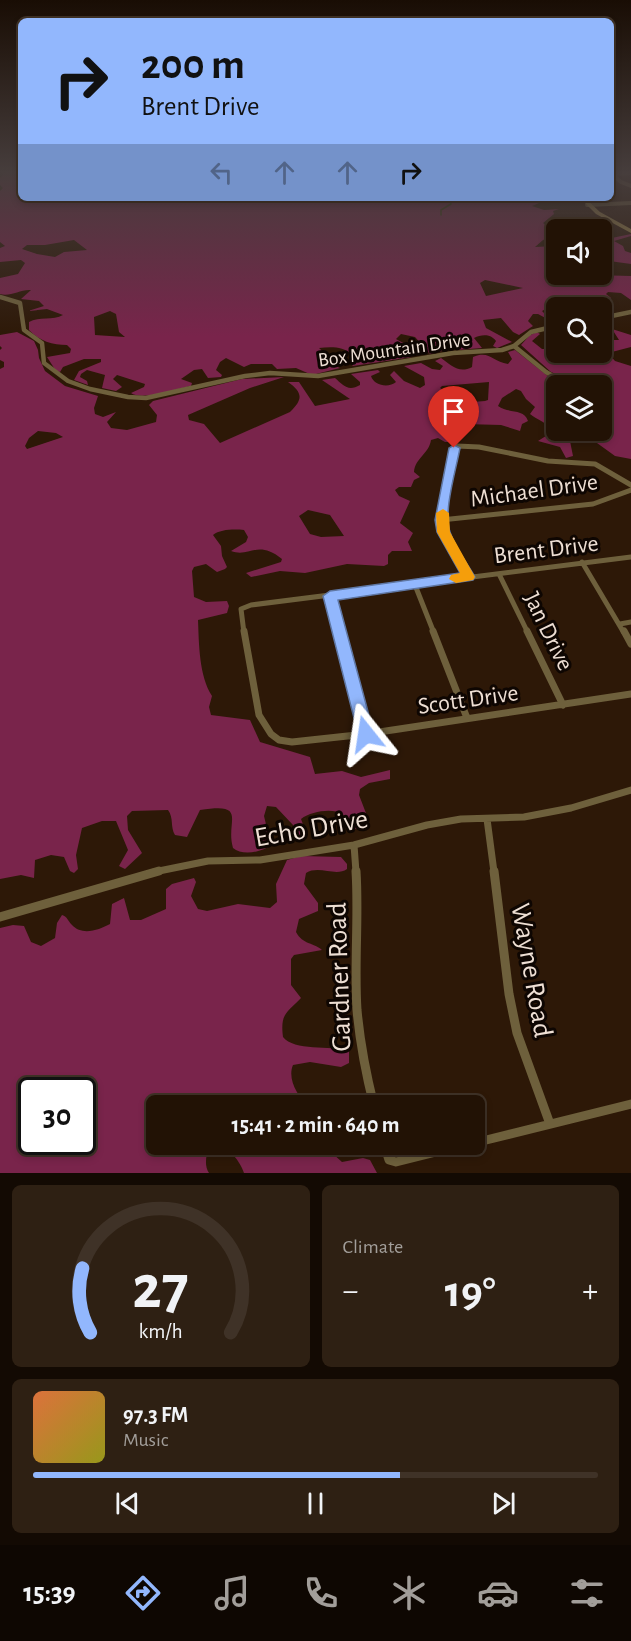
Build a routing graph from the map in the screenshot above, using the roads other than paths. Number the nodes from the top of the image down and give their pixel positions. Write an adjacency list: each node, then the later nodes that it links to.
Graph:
1 (0, 297): 5 (street, Box Mountain Drive)
2 (631, 312): 3 (street)
3 (612, 316)
4 (546, 328): 5 (street, Box Mountain Drive)
5 (514, 346): 6 (street)
6 (551, 375)
7 (631, 488): 8 (street, Michael Drive); 8 (street)
8 (441, 520): 12 (street)
9 (631, 556): 10 (street, Brent Drive)
10 (582, 562): 11 (street, Brent Drive); 16 (street)
11 (499, 573): 12 (street, Brent Drive); 20 (street, Jan Drive)
12 (469, 577): 13 (street, Brent Drive)
13 (415, 585): 14 (street, Brent Drive); 21 (street)
14 (330, 596): 18 (street, Brent Drive); 22 (street)
15 (631, 622): 16 (street)
16 (620, 624): 17 (street)
17 (631, 644)
18 (251, 671): 22 (street, Scott Drive)
19 (631, 694): 20 (street, Scott Drive)
20 (563, 705): 21 (street, Scott Drive)
21 (467, 718): 22 (street, Scott Drive)
22 (366, 734)
23 (631, 790): 24 (street, Echo Drive)
24 (487, 819): 25 (street, Echo Drive); 29 (street, Wayne Road)
25 (354, 845): 26 (street, Echo Drive); 27 (street, Gardner Road)
26 (0, 917)
27 (371, 1095)
28 (631, 1104): 29 (street)
29 (550, 1124): 30 (street)
30 (485, 1140)
31 (387, 1155): 32 (street)
32 (424, 1155)

